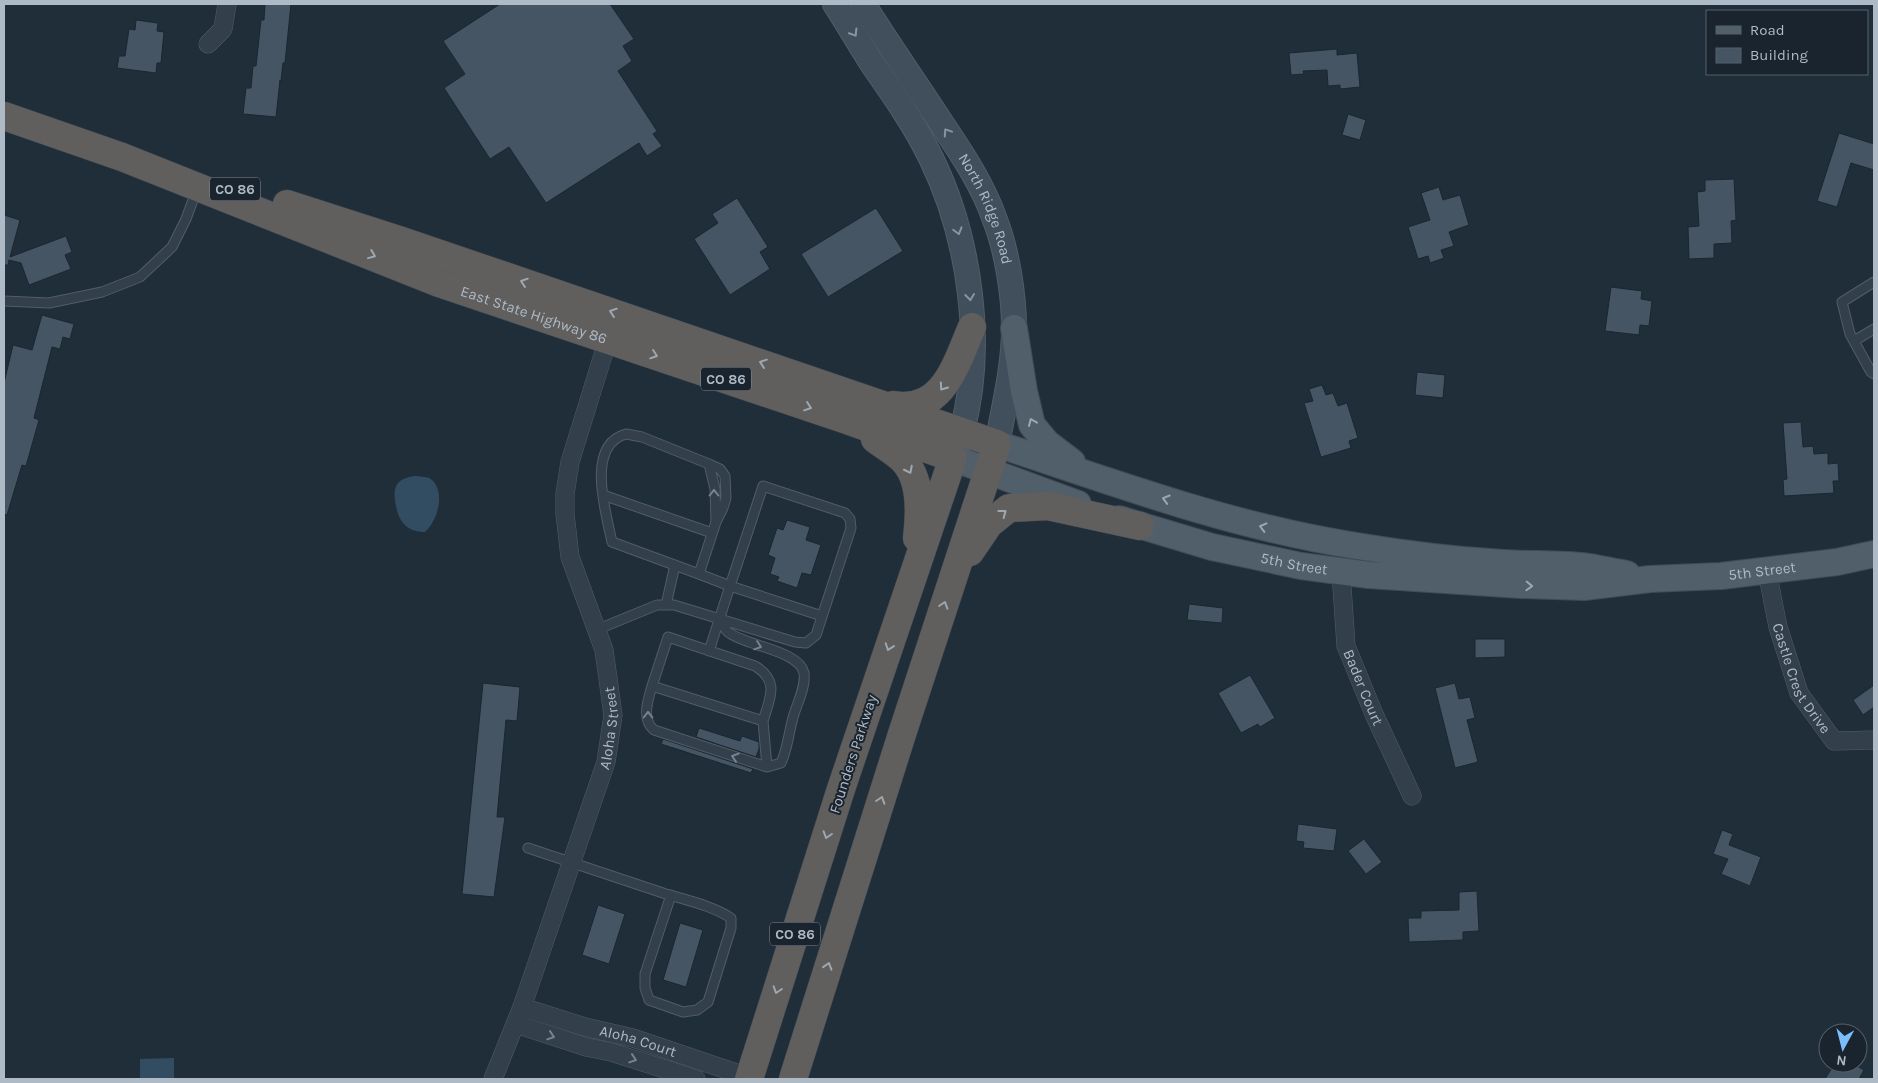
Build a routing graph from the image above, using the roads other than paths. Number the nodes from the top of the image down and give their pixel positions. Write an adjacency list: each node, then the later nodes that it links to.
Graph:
1 (227, 4): 4 (street)
2 (835, 4): 10 (main road, North Ridge Road, one-way to 10)
3 (862, 4): 11 (main road, North Ridge Road, one-way to 3)
4 (208, 44)
5 (4, 116): 6 (highway, East State Highway 86 / CO 86)
6 (122, 157): 7 (highway, East State Highway 86 / CO 86); 16 (highway, East State Highway 86 / CO 86, one-way to 6)
7 (198, 187): 9 (lane); 13 (highway, East State Highway 86 / CO 86, one-way to 13)
8 (1874, 282): 14 (lane)
9 (4, 301)
10 (972, 327): 16 (highway, one-way to 16); 17 (main road, North Ridge Road)
11 (1014, 328): 18 (main road, North Ridge Road); 21 (main road, one-way to 11)
12 (1874, 329): 14 (lane)
13 (608, 339): 16 (highway, East State Highway 86 / CO 86, one-way to 16); 40 (street, Aloha Street)
14 (1854, 341): 15 (lane)
15 (1874, 374)
16 (851, 408): 17 (highway, East State Highway 86 / CO 86); 19 (highway, East State Highway 86); 36 (highway, CO 86, one-way to 36)
17 (962, 431): 18 (highway, 5th Street / CO 86); 19 (main road, Founders Parkway)
18 (997, 444): 20 (highway, CO 86); 21 (main road, 5th Street)
19 (953, 458): 20 (main road, 5th Street); 36 (highway, Founders Parkway)
20 (988, 471): 23 (main road, 5th Street); 33 (highway, CO 86)
21 (1093, 477): 26 (main road, 5th Street, one-way to 21)
22 (603, 495): 25 (lane); 25 (lane, one-way to 22); 28 (lane)
23 (1106, 514): 24 (main road, 5th Street); 26 (main road)
24 (1140, 526): 31 (main road, 5th Street); 33 (highway, one-way to 24)
25 (712, 533): 32 (lane)
26 (1334, 541): 29 (main road, 5th Street)
27 (1874, 554): 30 (main road, 5th Street)
28 (675, 565): 32 (lane); 37 (lane)
29 (1546, 565): 31 (main road); 34 (main road, 5th Street)
30 (1767, 571): 34 (main road, 5th Street); 44 (street, Castle Crest Drive)
31 (1341, 572): 34 (main road, 5th Street, one-way to 34); 46 (street, Bader Court)
32 (699, 574): 35 (lane)
33 (953, 579): 55 (highway, CO 86, one-way to 33)
34 (1650, 579)
35 (730, 586): 38 (lane); 38 (lane); 39 (lane)
36 (904, 601): 54 (highway, Founders Parkway / CO 86, one-way to 54)
37 (666, 605): 39 (lane); 40 (lane)
38 (822, 616): 39 (lane)
39 (719, 619): 41 (lane); 45 (lane, one-way to 45)
40 (596, 630): 48 (street, Aloha Street)
41 (709, 650): 42 (lane); 43 (lane)
42 (652, 686): 43 (lane); 45 (lane, one-way to 42)
43 (763, 721): 45 (lane)
44 (1874, 740)
45 (767, 767)
46 (1412, 796)
47 (528, 848): 48 (lane)
48 (572, 862): 49 (lane); 50 (street, Aloha Street)
49 (671, 895): 49 (lane)
50 (522, 1008): 51 (street, Aloha Street); 54 (street, Aloha Court)
51 (516, 1024): 52 (street, Aloha Street); 53 (street, Aloha Court, one-way to 53)
52 (493, 1079)
53 (696, 1079)
54 (751, 1079)
55 (793, 1079)

